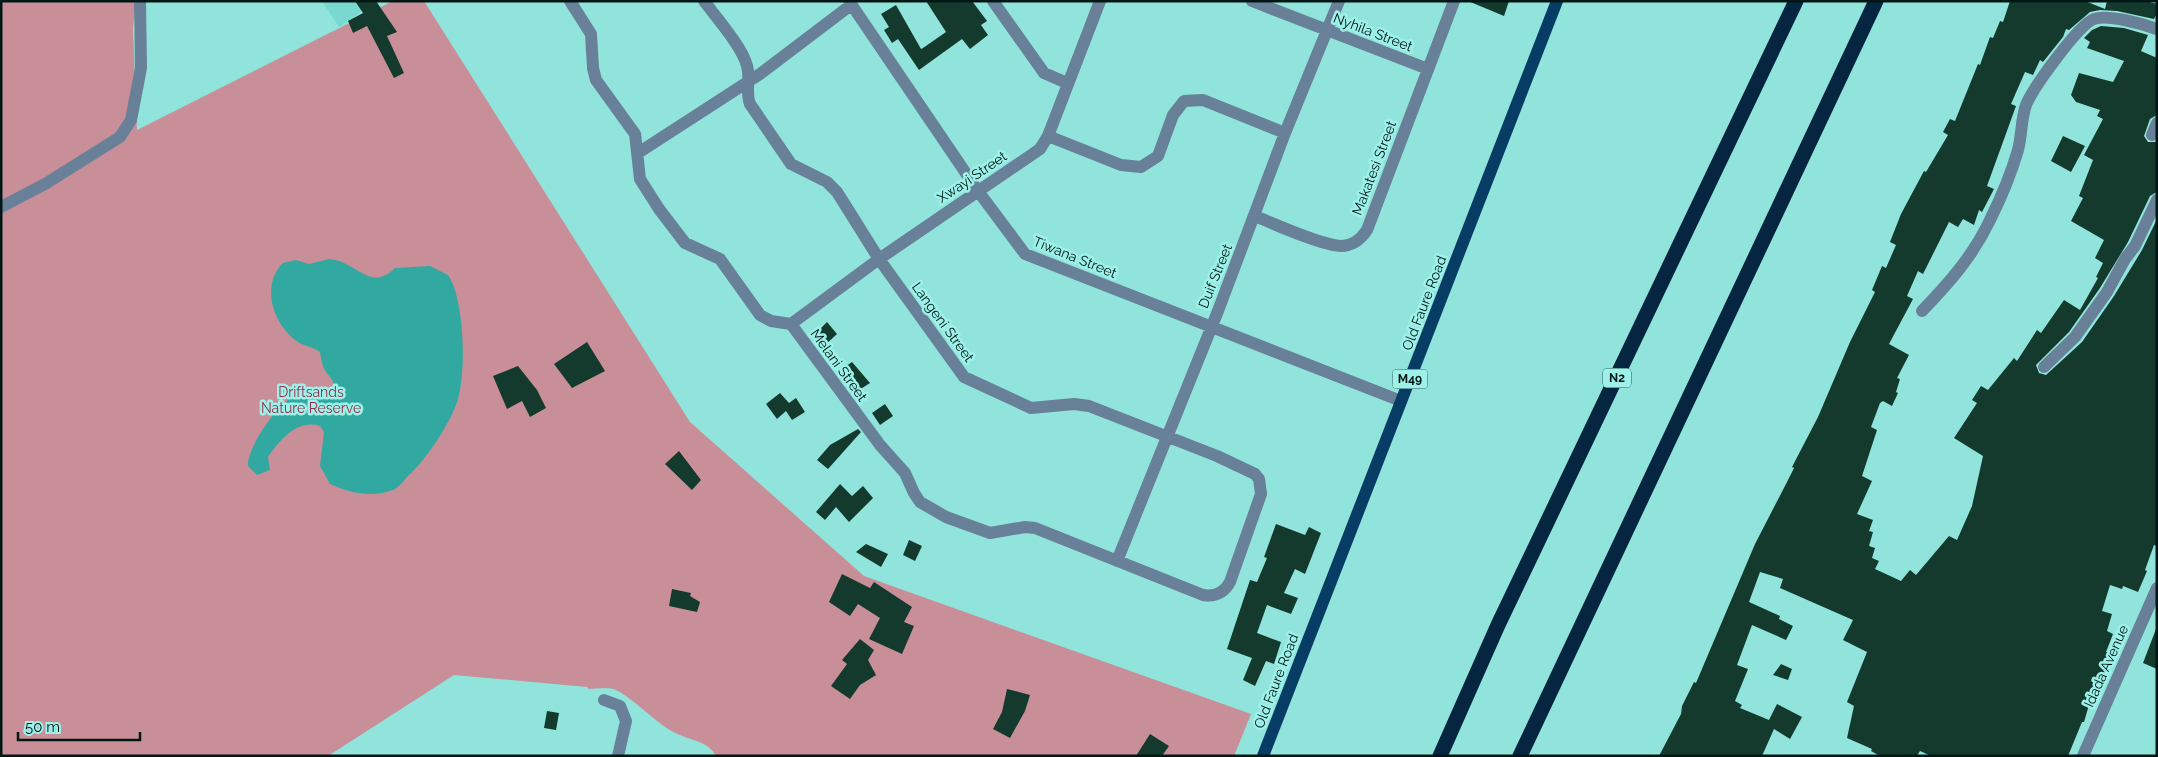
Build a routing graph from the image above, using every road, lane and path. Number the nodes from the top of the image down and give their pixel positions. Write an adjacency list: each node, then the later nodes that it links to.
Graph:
1 (140, 1): 23 (street)
2 (570, 1): 20 (street, Melani Street)
3 (704, 1): 16 (street, Langeni Street)
4 (993, 1): 17 (street)
5 (1100, 1): 17 (street, Xwayi Street)
6 (1252, 1): 13 (street, Nyhila Street)
7 (1339, 1): 13 (street, Duif Street)
8 (1454, 1): 15 (street, Makatesi Street)
9 (1557, 1): 30 (main road, Old Faure Road / M49)
10 (1796, 1): 38 (highway, N2)
11 (1876, 1): 39 (highway)
12 (850, 3): 16 (street); 21 (street, Tiwana Street)
13 (1328, 30): 15 (street, Nyhila Street); 18 (street, Duif Street)
14 (2157, 30): 26 (street)
15 (1428, 69): 24 (street, Makatesi Street)
16 (748, 82): 20 (street); 25 (street, Langeni Street)
17 (1067, 83): 19 (street, Xwayi Street)
18 (1285, 133): 19 (street); 24 (street, Duif Street)
19 (1048, 136): 21 (street, Xwayi Street)
20 (638, 153): 27 (street, Melani Street)
21 (978, 191): 25 (street, Xwayi Street); 28 (street, Tiwana Street)
22 (2157, 200): 29 (street)
23 (1, 207)
24 (1255, 216): 28 (street, Duif Street)
25 (879, 259): 27 (street, Xwayi Street); 31 (street, Langeni Street)
26 (1922, 311)
27 (791, 324): 32 (street, Melani Street)
28 (1211, 327): 30 (street, Tiwana Street); 31 (street, Duif Street)
29 (2044, 367)
30 (1401, 401): 37 (main road, Old Faure Road / M49)
31 (1167, 437): 32 (street, Duif Street); 34 (street, Langeni Street)
32 (1116, 561): 34 (street, Melani Street)
33 (2157, 588): 40 (street, Idada Avenue)
34 (1218, 594)
35 (604, 700): 36 (street)
36 (618, 756)
37 (1263, 756)
38 (1440, 756)
39 (1520, 756)
40 (2083, 756)

